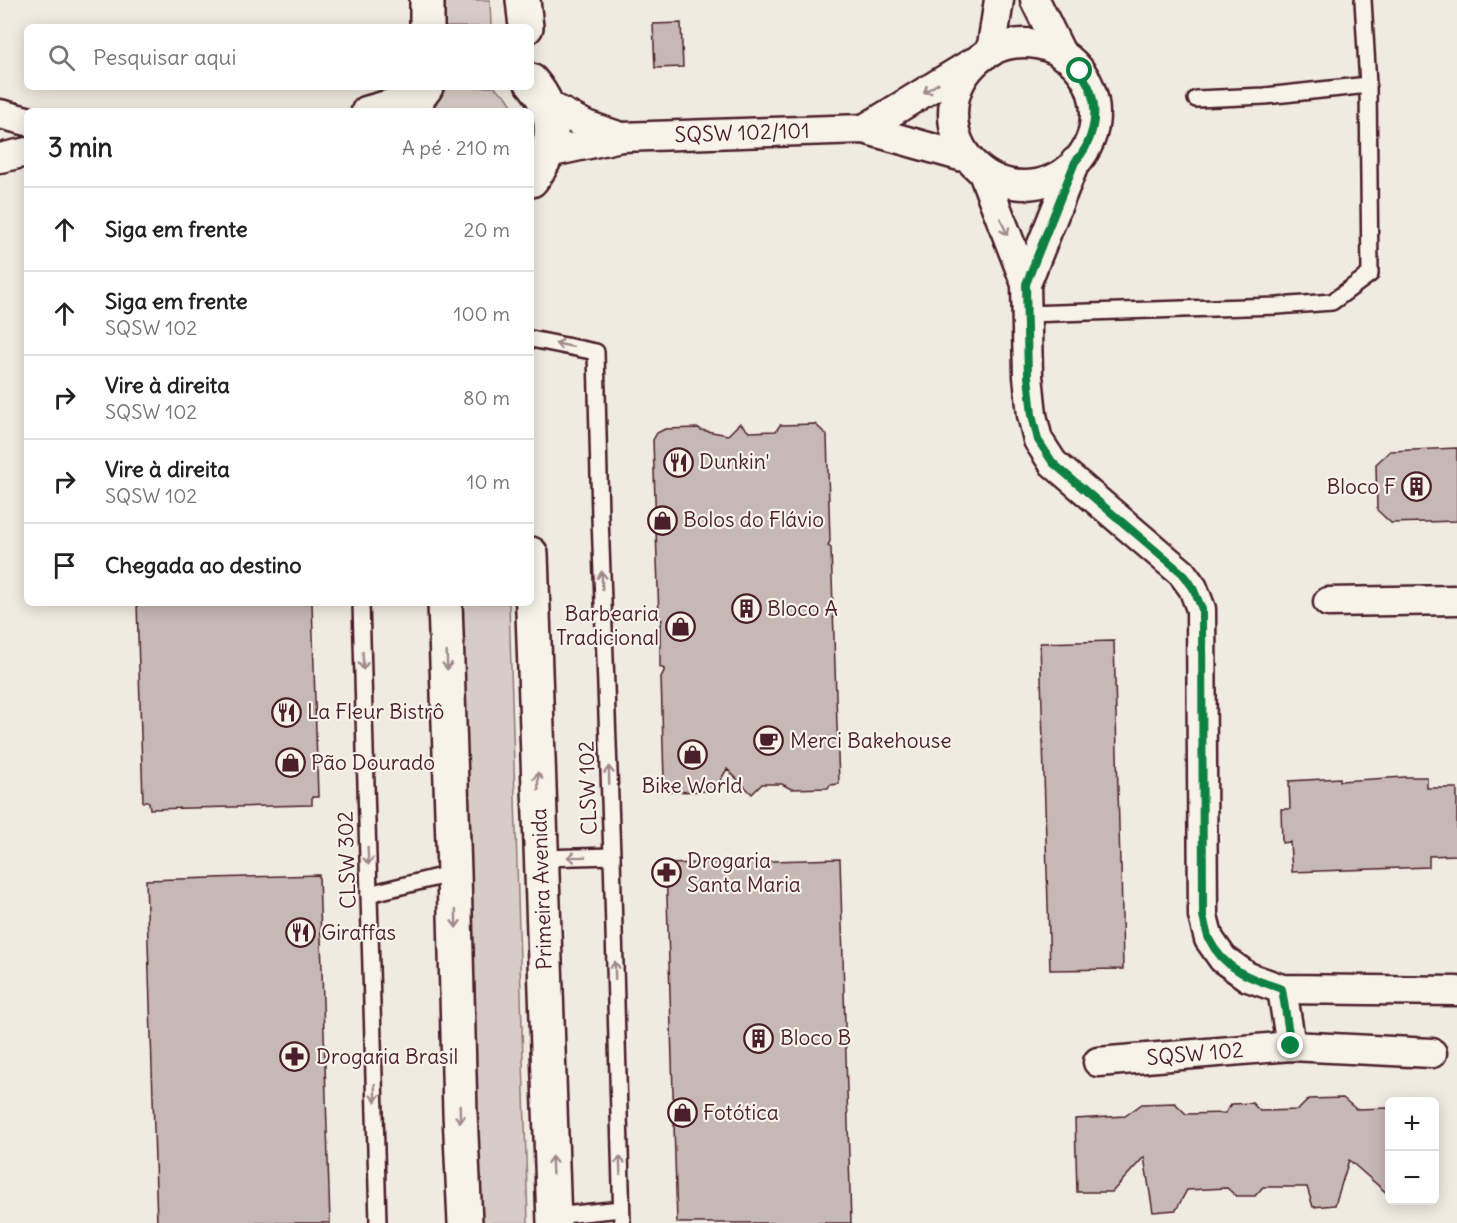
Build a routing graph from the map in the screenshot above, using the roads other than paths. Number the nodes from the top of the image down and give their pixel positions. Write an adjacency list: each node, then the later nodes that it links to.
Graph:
1 (427, 0): 6 (main road)
2 (523, 0): 7 (main road)
3 (999, 0): 8 (street)
4 (1035, 0): 9 (street)
5 (1363, 0): 10 (lane)
6 (427, 24)
7 (526, 24)
8 (986, 55): 9 (street); 17 (street, SQSW 102/101, one-way to 17); 22 (street)
9 (1062, 55): 21 (street)
10 (1368, 85): 13 (lane); 25 (lane)
11 (538, 92): 18 (street, SQSW 102/101); 23 (main road)
12 (419, 98): 14 (street)
13 (1196, 99)
14 (378, 108)
15 (0, 114): 16 (street)
16 (24, 120)
17 (864, 129): 18 (street, SQSW 102/101); 22 (street, SQSW 102/101)
18 (621, 137): 23 (street, SQSW 102/101)
19 (24, 153): 20 (street)
20 (0, 158)
21 (1075, 162): 22 (street); 24 (street)
22 (975, 165): 24 (street, one-way to 24)
23 (539, 167)
24 (1026, 284): 25 (street)
25 (1026, 314): 36 (street)
26 (534, 340): 32 (lane, CLSW 102, one-way to 26)
27 (1457, 600): 28 (street)
28 (1328, 602)
29 (361, 606): 35 (lane, CLSW 302, one-way to 35)
30 (445, 606): 34 (main road, one-way to 34)
31 (533, 606): 33 (main road, Primeira Avenida, one-way to 31)
32 (612, 856): 33 (lane, one-way to 33); 41 (lane, CLSW 102, one-way to 32)
33 (541, 858): 42 (main road, Primeira Avenida, one-way to 33)
34 (454, 873): 35 (lane); 44 (main road, one-way to 44)
35 (369, 894): 43 (lane, CLSW 302, one-way to 43)
36 (1282, 989): 37 (street); 38 (street)
37 (1457, 991)
38 (1291, 1046): 39 (street, SQSW 102); 40 (street, SQSW 102)
39 (1432, 1053)
40 (1098, 1062)
41 (622, 1216): 42 (lane)
42 (554, 1219)
43 (382, 1222)
44 (465, 1223)

